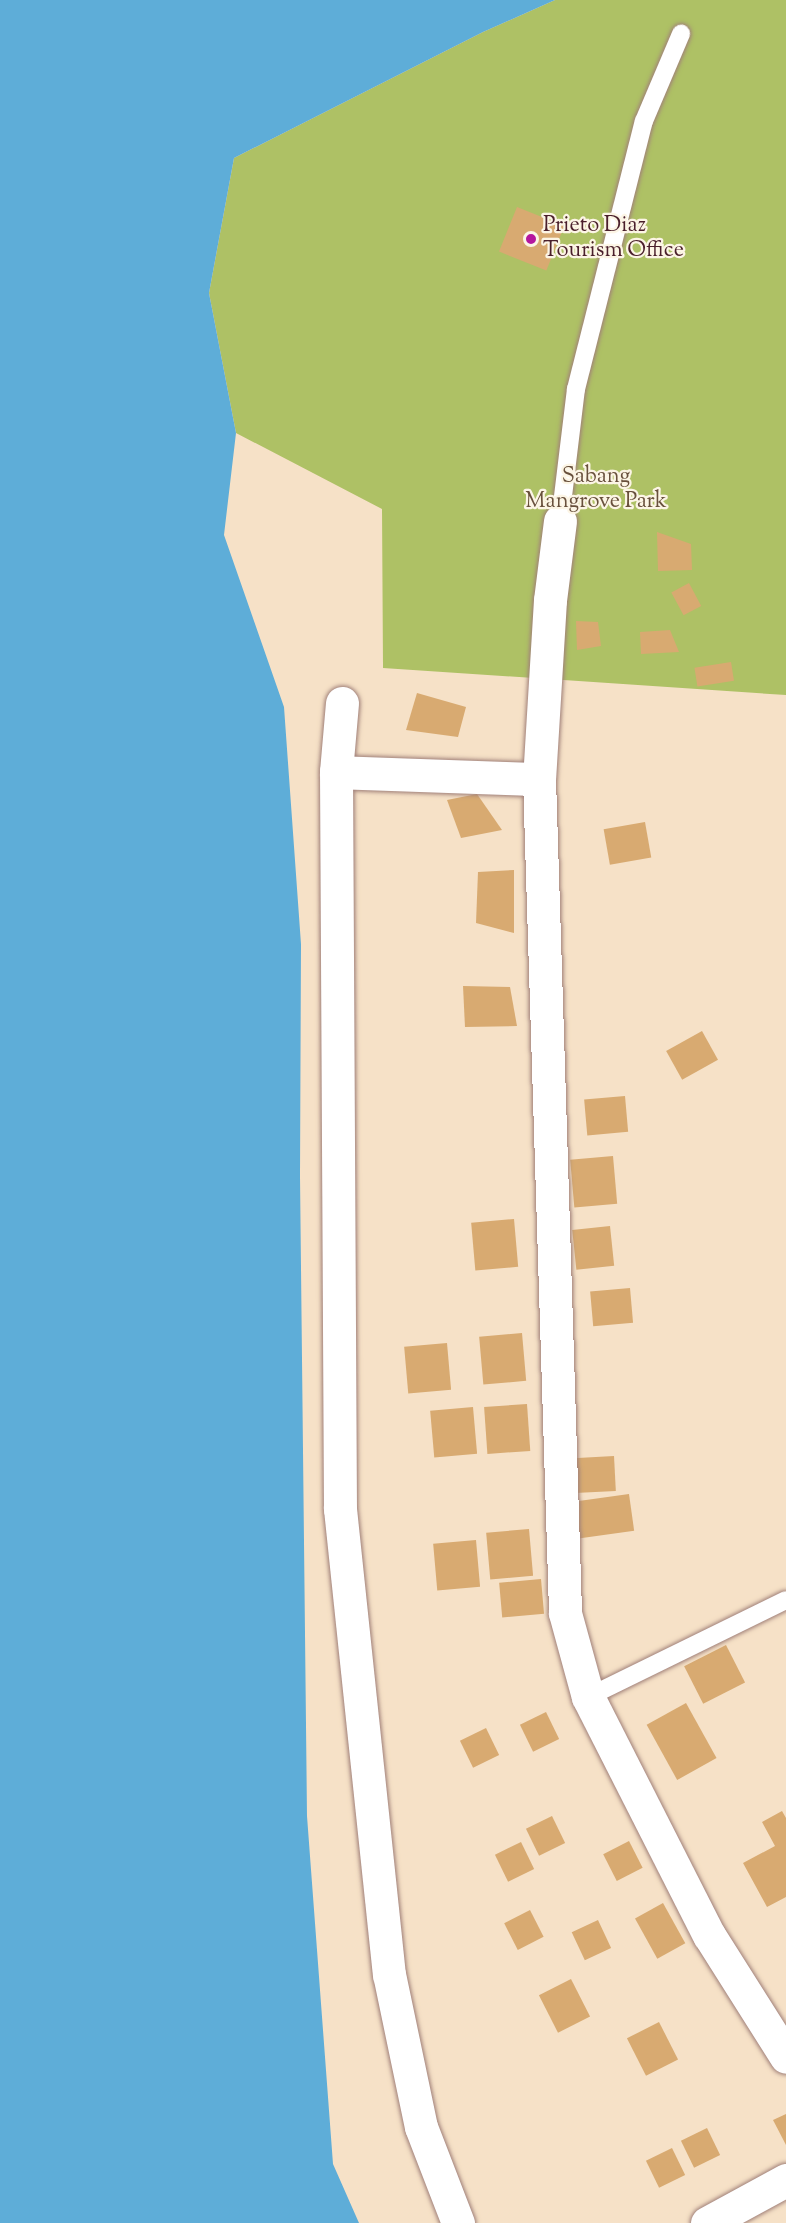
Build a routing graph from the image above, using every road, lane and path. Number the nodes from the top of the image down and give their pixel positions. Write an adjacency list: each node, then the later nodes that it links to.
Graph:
1 (681, 34): 2 (lane)
2 (560, 521): 5 (street)
3 (342, 703): 4 (street)
4 (336, 772): 5 (street); 11 (street)
5 (539, 779): 7 (street)
6 (786, 1600): 7 (lane)
7 (588, 1697): 8 (street)
8 (786, 2057)
9 (786, 2180): 10 (street)
10 (711, 2222)
11 (458, 2223)

